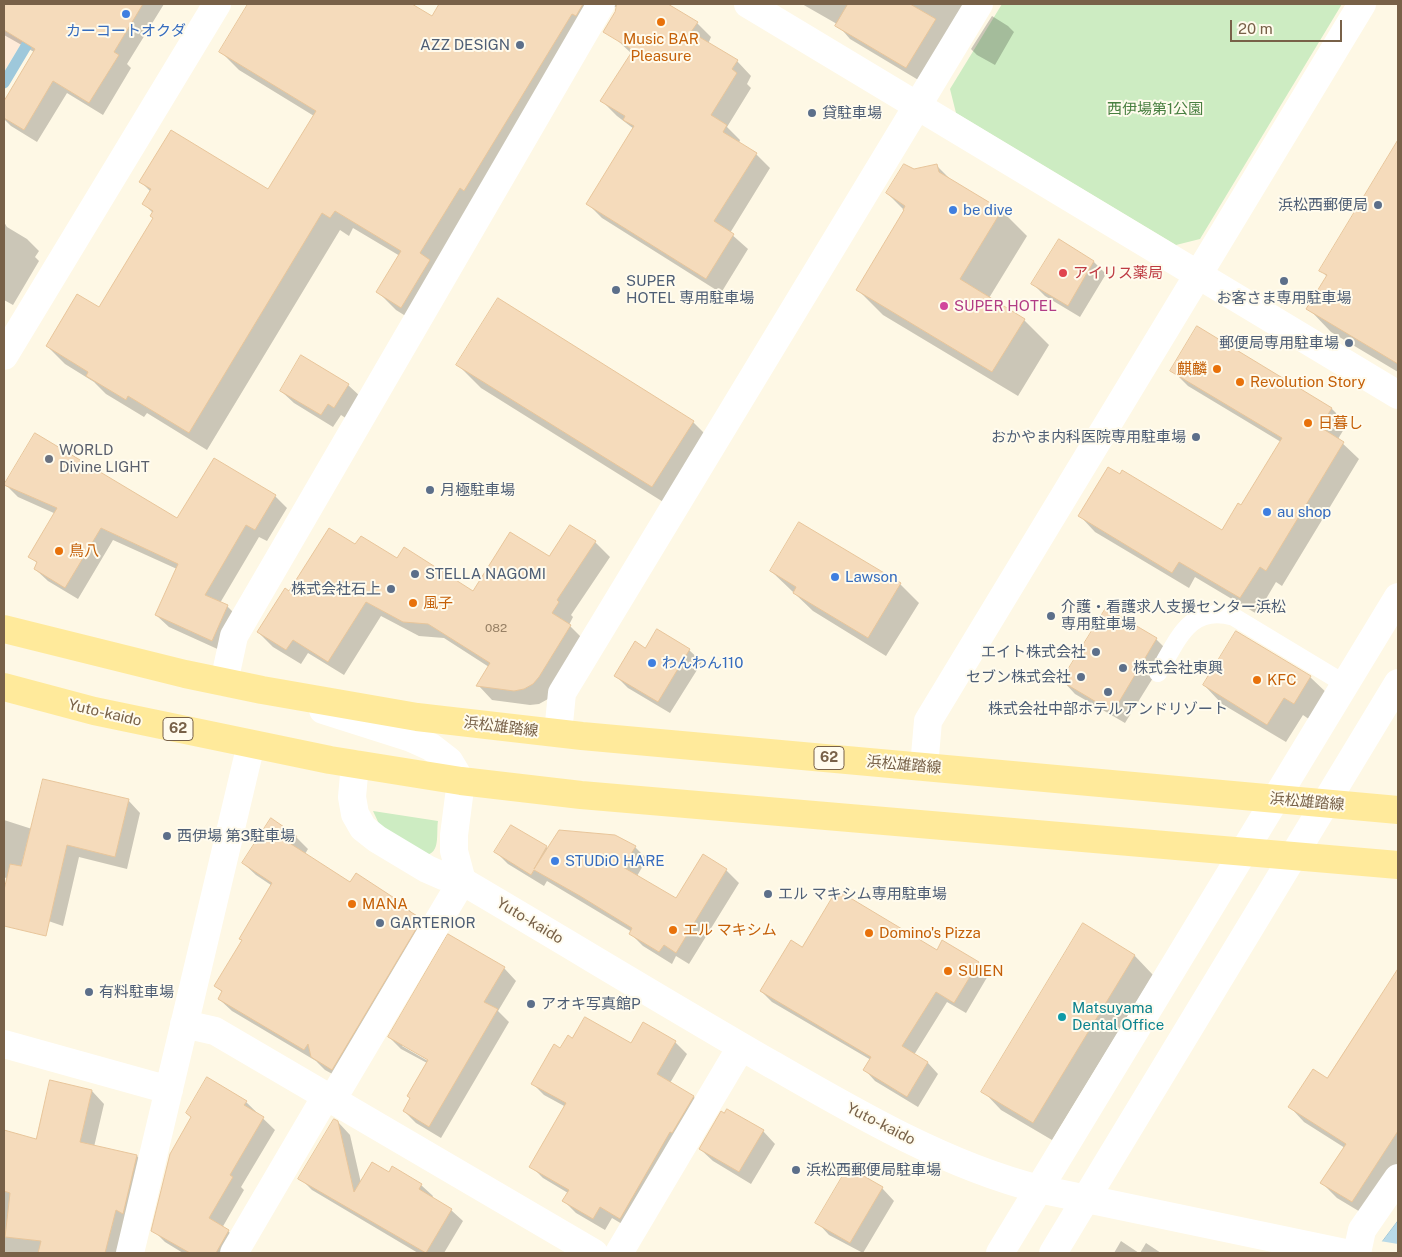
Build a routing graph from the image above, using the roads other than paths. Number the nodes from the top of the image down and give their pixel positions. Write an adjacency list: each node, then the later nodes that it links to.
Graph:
1 (217, 4): 8 (street)
2 (601, 4): 13 (street)
3 (748, 4): 6 (street)
4 (979, 4): 6 (street)
5 (1362, 4): 7 (street)
6 (918, 106): 7 (street); 18 (street)
7 (1198, 274): 9 (street); 21 (street)
8 (4, 356)
9 (1398, 395)
10 (1398, 597): 15 (street)
11 (4, 629): 13 (main road, 62)
12 (1158, 673): 15 (lane)
13 (224, 682): 17 (main road, 62)
14 (1398, 683): 24 (street)
15 (1345, 684): 23 (street)
16 (4, 687): 19 (main road, Yuto-kaido / 62)
17 (262, 690): 18 (main road, 浜松雄踏線 / 62); 22 (street)
18 (558, 733): 21 (main road, 浜松雄踏線 / 62)
19 (251, 744): 20 (main road, Yuto-kaido / 62); 30 (street)
20 (354, 764): 22 (main road, 62); 29 (street, Yuto-kaido)
21 (924, 767): 23 (main road, 浜松雄踏線 / 62)
22 (461, 781): 26 (main road, 62); 29 (street)
23 (1275, 799): 24 (main road, 浜松雄踏線 / 62); 26 (street)
24 (1326, 803): 25 (main road, 浜松雄踏線 / 62); 27 (street)
25 (1398, 810)
26 (1244, 851): 27 (main road, 62); 36 (street)
27 (1294, 855): 28 (main road, 62); 37 (street)
28 (1398, 864)
29 (462, 880): 32 (street, Yuto-kaido); 34 (street)
30 (184, 1024): 33 (street); 34 (street)
31 (4, 1044): 33 (street)
32 (741, 1047): 36 (street, Yuto-kaido); 41 (street)
33 (169, 1090): 38 (street)
34 (329, 1098): 39 (street); 40 (street)
35 (1398, 1178): 45 (street)
36 (1039, 1189): 37 (street, Yuto-kaido); 42 (street)
37 (1086, 1199): 43 (street); 44 (street, Yuto-kaido)
38 (130, 1253)
39 (234, 1253)
40 (594, 1253)
41 (619, 1253)
42 (1000, 1253)
43 (1053, 1253)
44 (1345, 1253)
45 (1357, 1253)

